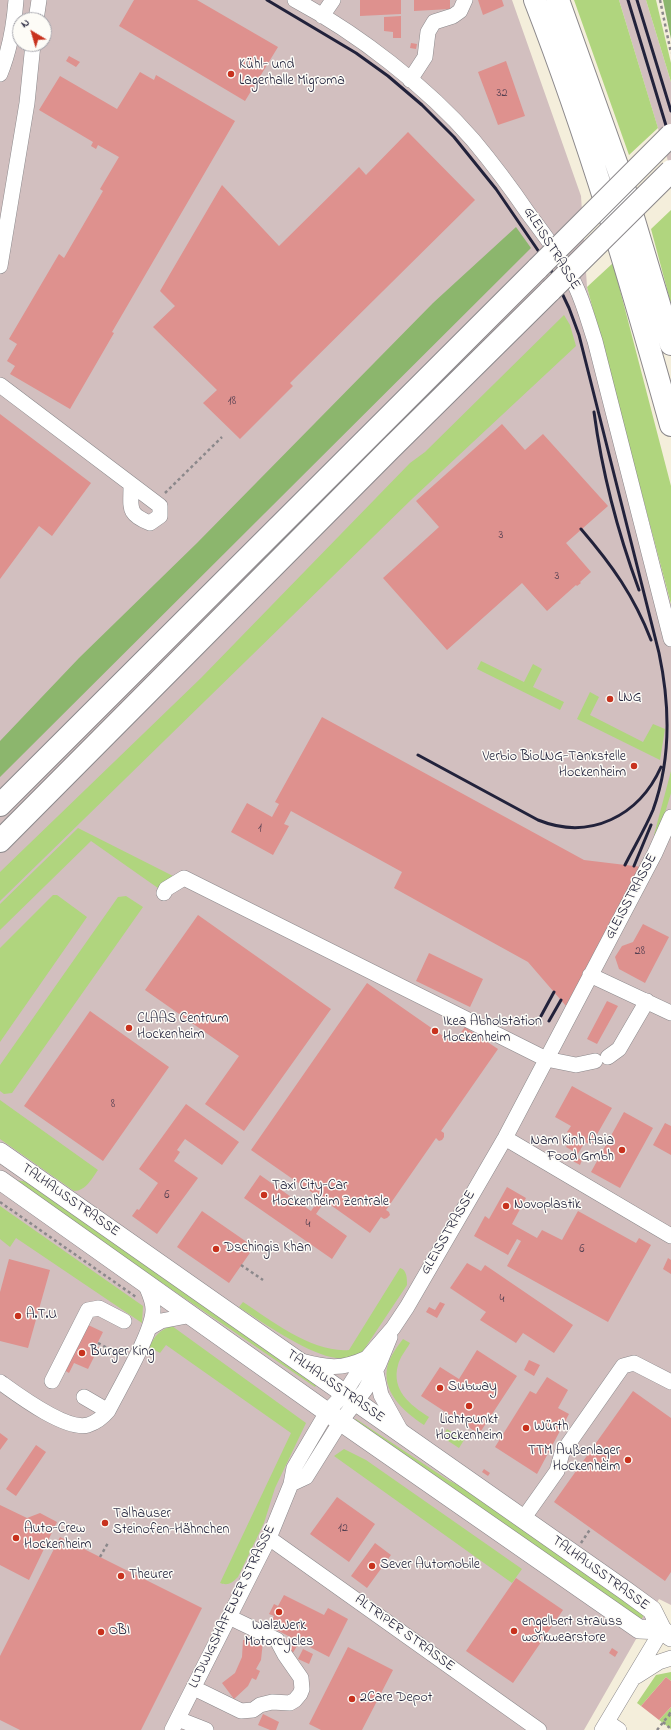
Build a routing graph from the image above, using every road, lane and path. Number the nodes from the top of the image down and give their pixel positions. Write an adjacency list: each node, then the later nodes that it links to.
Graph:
1 (16, 0): 13 (street)
2 (39, 0): 9 (street)
3 (295, 0): 10 (street, GLEISSTRASSE)
4 (333, 0): 10 (street)
5 (465, 0): 14 (street)
6 (536, 0): 22 (highway)
7 (558, 0): 20 (highway)
8 (660, 0): 12 (path)
9 (37, 12)
10 (322, 16): 14 (street, GLEISSTRASSE)
11 (32, 52): 19 (street)
12 (671, 53)
13 (0, 74)
14 (410, 80): 26 (street, GLEISSTRASSE)
15 (671, 135): 27 (highway, bridge)
16 (671, 171): 18 (highway, bridge)
17 (671, 188): 18 (highway, bridge)
18 (591, 250): 29 (highway, bridge)
19 (0, 266)
20 (671, 344)
21 (0, 385): 24 (street)
22 (671, 425)
23 (222, 436): 25 (path)
24 (131, 486): 25 (street); 25 (street)
25 (155, 503)
26 (671, 639)
27 (0, 806)
28 (671, 818): 31 (street, GLEISSTRASSE)
29 (0, 841)
30 (164, 893): 34 (street)
31 (590, 975): 32 (street); 34 (street, GLEISSTRASSE)
32 (647, 1001): 33 (street); 34 (street)
33 (671, 1013)
34 (546, 1059): 35 (street, GLEISSTRASSE)
35 (505, 1138): 38 (street); 45 (street, GLEISSTRASSE)
36 (0, 1152): 49 (main road, TALHAUSSTRASSE)
37 (0, 1180): 41 (main road, TALHAUSSTRASSE)
38 (671, 1236)
39 (241, 1265): 40 (path)
40 (263, 1280)
41 (145, 1283): 42 (main road, TALHAUSSTRASSE); 44 (street)
42 (192, 1315): 44 (street); 57 (main road, TALHAUSSTRASSE)
43 (124, 1321): 51 (street)
44 (149, 1328): 56 (street)
45 (393, 1328): 48 (street, GLEISSTRASSE); 50 (street, GLEISSTRASSE)
46 (98, 1343): 47 (path)
47 (109, 1349)
48 (367, 1358): 49 (street); 55 (street, GLEISSTRASSE)
49 (296, 1359): 55 (main road, TALHAUSSTRASSE)
50 (376, 1372): 55 (street, GLEISSTRASSE); 58 (street)
51 (52, 1380)
52 (0, 1382): 56 (street)
53 (671, 1382): 59 (street)
54 (84, 1397): 56 (street)
55 (350, 1397): 57 (street, LUDWIGSHAFENER STRASSE); 58 (main road, TALHAUSSTRASSE)
56 (108, 1411)
57 (334, 1417): 60 (street, LUDWIGSHAFENER STRASSE); 64 (main road, TALHAUSSTRASSE)
58 (403, 1435): 59 (main road, TALHAUSSTRASSE)
59 (523, 1519): 64 (main road, TALHAUSSTRASSE)
60 (269, 1538): 63 (street, LUDWIGSHAFENER STRASSE); 75 (street, ALTRIPER STRASSE)
61 (108, 1543): 62 (path)
62 (100, 1557)
63 (228, 1617): 67 (street, LUDWIGSHAFENER STRASSE); 67 (street)
64 (667, 1634): 66 (street)
65 (671, 1658): 66 (street)
66 (633, 1679): 72 (street)
67 (194, 1688): 71 (street, LUDWIGSHAFENER STRASSE)
68 (671, 1711): 69 (path)
69 (670, 1716): 70 (path)
70 (663, 1722): 73 (path); 76 (path)
71 (175, 1724): 74 (street)
72 (609, 1727)
73 (671, 1729)
74 (206, 1730)
75 (539, 1730)
76 (657, 1730)

